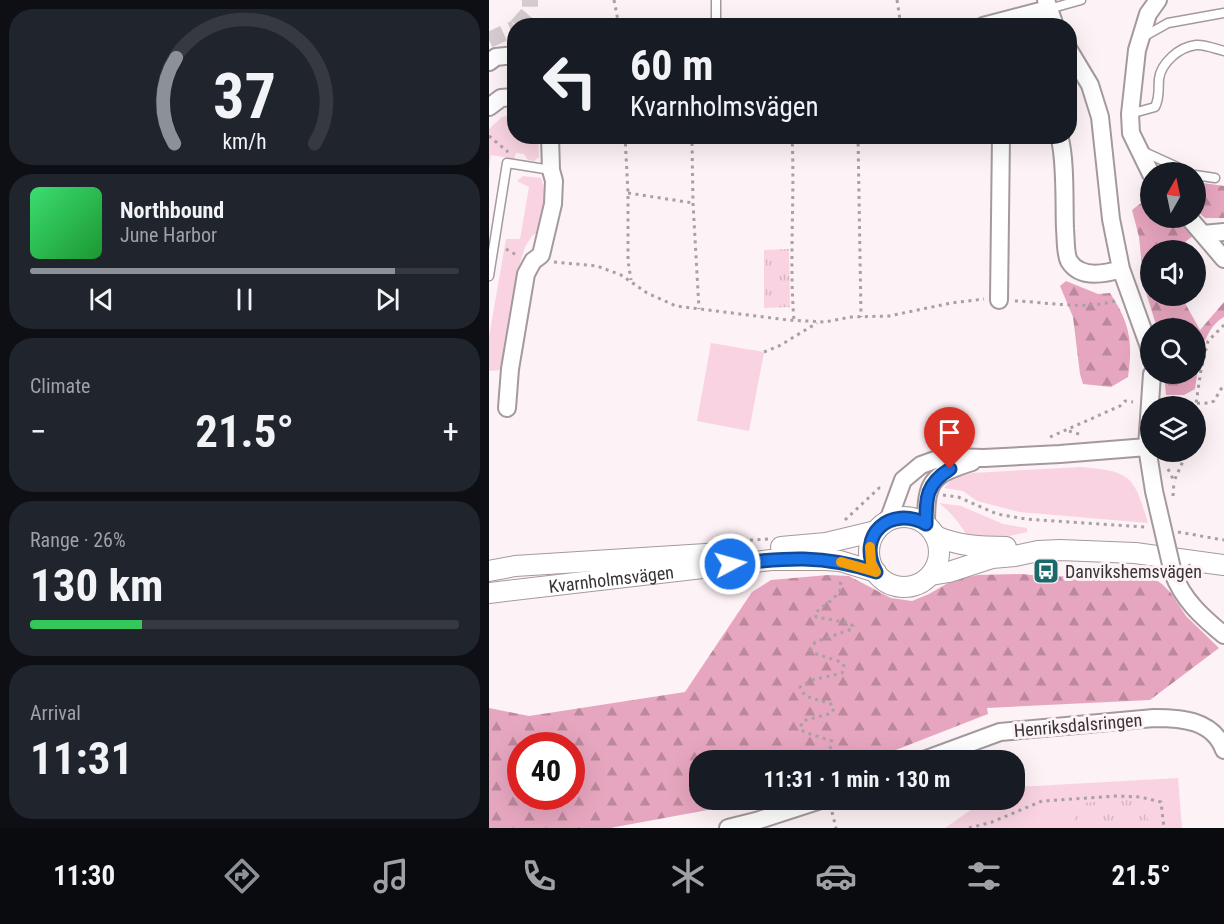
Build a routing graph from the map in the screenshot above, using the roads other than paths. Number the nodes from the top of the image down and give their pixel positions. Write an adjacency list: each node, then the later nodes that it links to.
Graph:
1 (1081, 0): 4 (lane)
2 (1158, 0): 8 (street)
3 (716, 1): 6 (lane)
4 (1047, 4): 7 (street)
5 (1224, 13): 8 (lane)
6 (716, 18)
7 (1006, 18)
8 (1140, 39): 15 (street)
9 (1224, 51): 15 (lane)
10 (507, 56): 11 (street)
11 (489, 62)
12 (1077, 63): 17 (street)
13 (507, 98): 14 (street)
14 (489, 107)
15 (1130, 114): 16 (street)
16 (1131, 133): 17 (street); 21 (street)
17 (1103, 140): 31 (street)
18 (550, 144): 24 (street)
19 (1001, 144): 33 (street)
20 (1060, 144): 31 (street)
21 (1140, 150): 22 (street); 23 (lane)
22 (1146, 162)
23 (1166, 162)
24 (551, 170): 32 (lane); 35 (street)
25 (1206, 177): 26 (lane)
26 (1215, 178)
27 (1198, 228): 29 (street)
28 (1224, 232): 29 (street)
29 (1203, 234): 30 (street)
30 (1224, 259)
31 (1121, 269): 34 (street)
32 (489, 276)
33 (999, 300)
34 (1140, 322)
35 (507, 408)
36 (1140, 447): 37 (street)
37 (984, 458): 39 (street); 40 (street)
38 (1149, 462): 47 (street, bridge)
39 (882, 526): 40 (street, Kvarnholmsvägen); 43 (street, Kvarnholmsvägen); 44 (street)
40 (931, 530): 41 (street, Kvarnholmsvägen); 45 (street)
41 (1038, 551): 42 (street, Kvarnholmsvägen); 45 (street, Kvarnholmsvägen)
42 (1224, 565)
43 (489, 571)
44 (876, 572): 45 (street, Kvarnholmsvägen); 46 (street, Kvarnholmsvägen)
45 (931, 575)
46 (489, 593)
47 (1224, 635)
48 (951, 750): 49 (street, Henriksdalsringen)
49 (1224, 750)
50 (801, 810): 51 (street)
51 (728, 828)

